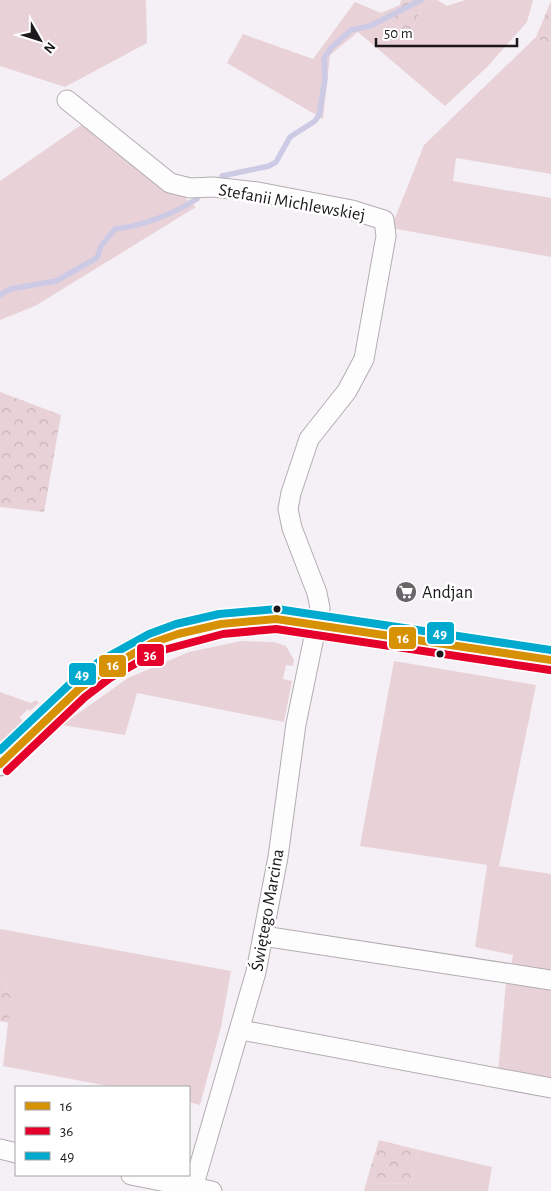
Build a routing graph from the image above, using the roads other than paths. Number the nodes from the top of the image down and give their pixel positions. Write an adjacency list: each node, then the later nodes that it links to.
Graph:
1 (66, 100): 2 (street, Stefanii Michlewskiej)
2 (317, 624): 3 (street); 4 (street); 5 (street, Świętego Marcina)
3 (551, 660)
4 (0, 764)
5 (263, 936): 6 (street); 7 (street, Świętego Marcina)
6 (551, 980)
7 (240, 1030): 8 (street); 12 (street, Świętego Marcina)
8 (551, 1088)
9 (0, 1149): 10 (street)
10 (15, 1153)
11 (134, 1176): 12 (street)
12 (192, 1189): 13 (street)
13 (212, 1191)

